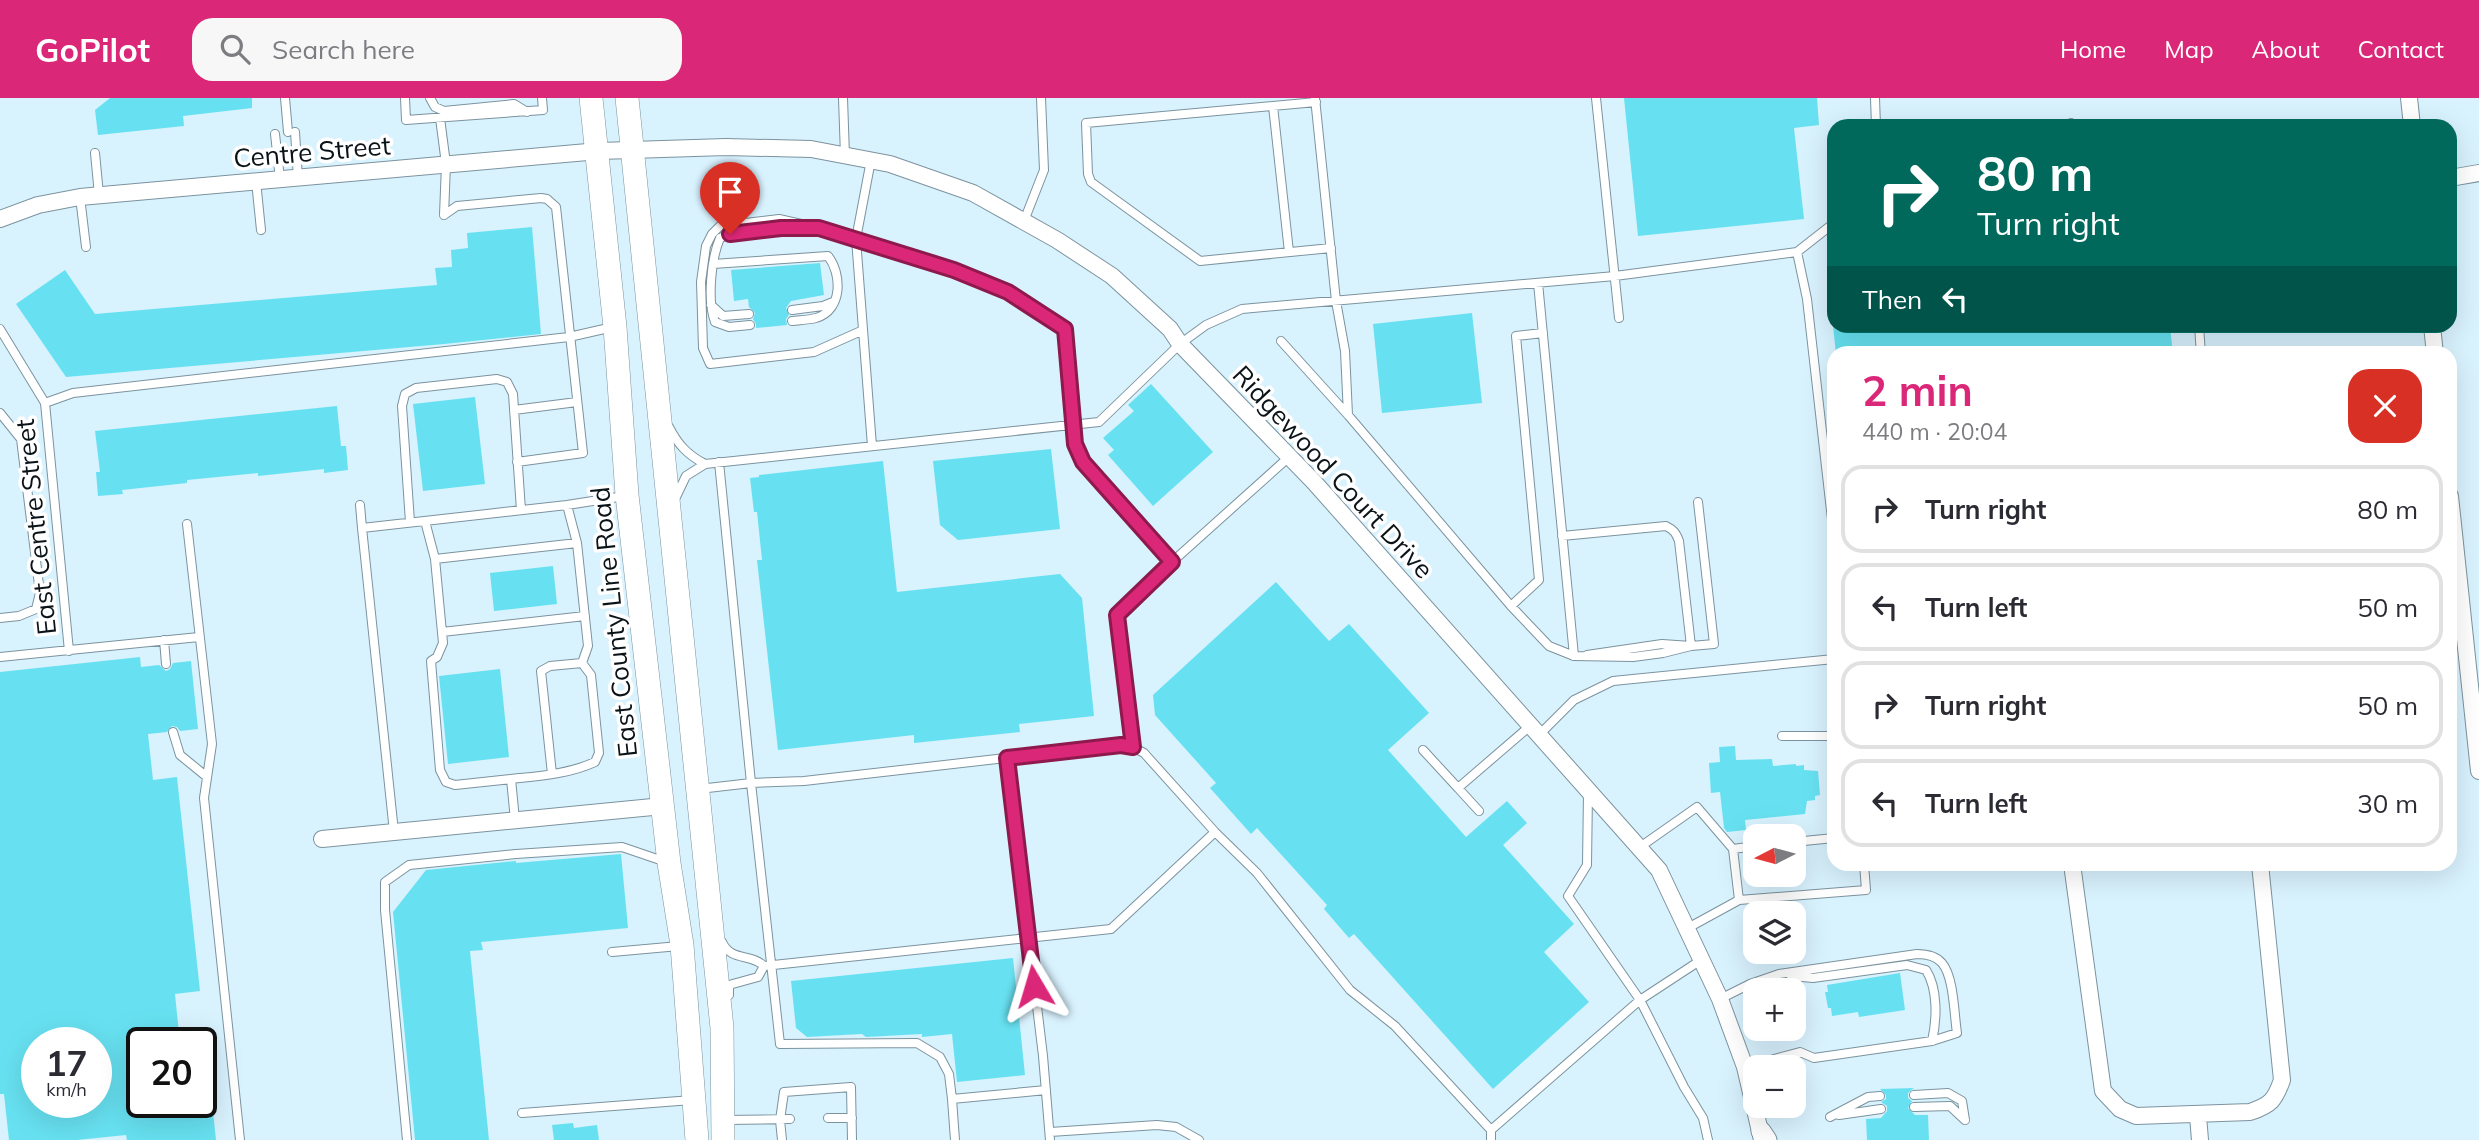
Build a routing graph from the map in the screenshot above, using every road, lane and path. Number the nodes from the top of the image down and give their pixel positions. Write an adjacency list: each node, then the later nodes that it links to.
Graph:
1 (285, 98): 27 (lane)
2 (405, 98): 15 (lane)
3 (430, 98): 14 (lane)
4 (542, 98): 14 (lane)
5 (591, 98): 19 (main road, East County Line Road)
6 (627, 98): 20 (main road)
7 (843, 98): 22 (lane)
8 (1041, 98): 33 (lane)
9 (1596, 98): 43 (lane)
10 (1875, 98): 16 (lane)
11 (2409, 98): 17 (street)
12 (1315, 100): 13 (lane); 39 (lane)
13 (1273, 106): 40 (lane); 40 (lane)
14 (527, 112): 15 (lane)
15 (440, 118): 24 (lane)
16 (1876, 119)
17 (2411, 119)
18 (275, 134): 28 (lane)
19 (599, 151): 20 (street, Centre Street); 24 (street, Centre Street); 53 (main road, East County Line Road)
20 (632, 151): 22 (street, Ridgewood Court Drive); 61 (main road)
21 (95, 153): 30 (lane)
22 (845, 156): 23 (street, Ridgewood Court Drive)
23 (871, 160): 33 (street, Ridgewood Court Drive); 37 (lane)
24 (446, 164): 27 (street, Centre Street); 57 (lane)
25 (2479, 173): 26 (street)
26 (2457, 177)
27 (298, 178): 28 (street, Centre Street)
28 (280, 179): 29 (street, Centre Street)
29 (256, 181): 30 (street, Centre Street); 36 (lane)
30 (99, 195): 31 (street, Centre Street)
31 (80, 197): 32 (street, Centre Street); 38 (lane)
32 (0, 219)
33 (1024, 221): 59 (street, Ridgewood Court Drive)
34 (819, 228): 37 (lane); 42 (lane); 55 (lane)
35 (1827, 228): 41 (lane)
36 (261, 230)
37 (856, 239): 55 (lane); 66 (lane)
38 (86, 247)
39 (1331, 248): 40 (lane); 46 (lane)
40 (1289, 252)
41 (1797, 252): 43 (lane); 72 (lane)
42 (713, 264): 45 (lane); 47 (lane)
43 (1615, 276): 44 (lane); 50 (lane)
44 (1538, 283): 46 (lane); 56 (lane)
45 (835, 300): 48 (lane); 51 (lane)
46 (1336, 300): 59 (lane); 65 (lane)
47 (712, 305): 49 (lane); 52 (lane)
48 (792, 310)
49 (749, 314)
50 (1619, 318)
51 (792, 321)
52 (750, 325)
53 (615, 327): 57 (lane); 73 (main road, East County Line Road)
54 (0, 329): 62 (lane, East Centre Street)
55 (862, 331): 67 (lane)
56 (1543, 333): 83 (lane); 88 (lane)
57 (569, 337): 60 (lane); 62 (lane)
58 (1282, 341): 65 (lane)
59 (1180, 344): 66 (lane); 68 (street, Ridgewood Court Drive)
60 (577, 402): 63 (lane); 69 (lane)
61 (658, 402): 71 (lane); 82 (main road)
62 (45, 403): 95 (lane, East Centre Street)
63 (514, 410): 69 (lane); 79 (lane)
64 (0, 413): 90 (lane)
65 (1348, 415): 88 (lane)
66 (1074, 425): 67 (lane); 86 (lane)
67 (872, 446): 70 (lane)
68 (1289, 457): 86 (lane); 101 (street, Ridgewood Court Drive)
69 (517, 462): 77 (lane)
70 (719, 462): 71 (lane); 112 (lane)
71 (705, 464): 82 (lane)
72 (1827, 475)
73 (626, 495): 76 (lane); 116 (main road, East County Line Road)
74 (1698, 502): 94 (lane)
75 (360, 505): 81 (lane)
76 (567, 505): 77 (lane); 84 (lane)
77 (521, 510): 78 (lane)
78 (425, 521): 79 (lane); 85 (lane)
79 (410, 522): 81 (lane)
80 (187, 524): 92 (lane)
81 (362, 528): 119 (lane)
82 (670, 534): 114 (main road)
83 (1562, 536): 94 (lane); 96 (lane)
84 (577, 543): 85 (lane); 89 (lane)
85 (435, 559): 91 (lane)
86 (1172, 562): 105 (lane)
87 (2457, 562): 108 (street)
88 (1511, 606): 96 (lane)
89 (585, 616): 91 (lane); 99 (lane)
90 (0, 618)
91 (442, 632): 111 (lane)
92 (199, 637): 93 (lane); 110 (lane)
93 (164, 640): 95 (lane); 100 (lane)
94 (1691, 646): 96 (lane)
95 (69, 650): 97 (lane)
96 (1574, 656)
97 (0, 657)
98 (1827, 660): 101 (lane)
99 (582, 663): 109 (lane); 109 (lane)
100 (166, 664)
101 (1534, 731): 113 (lane); 115 (street, Ridgewood Court Drive)
102 (173, 732): 110 (lane)
103 (1782, 736): 104 (lane)
104 (1827, 736)
105 (1133, 747): 107 (lane); 120 (lane)
106 (1423, 750): 113 (lane)
107 (1007, 758): 112 (lane); 134 (lane)
108 (2479, 771)
109 (552, 774): 111 (lane)
110 (207, 777): 166 (lane)
111 (511, 779): 118 (lane)
112 (751, 783): 114 (lane); 138 (lane)
113 (1458, 788): 117 (lane)
114 (697, 789): 132 (main road)
115 (1588, 789): 124 (street, Ridgewood Court Drive); 142 (lane)
116 (663, 806): 118 (street); 127 (main road, East County Line Road)
117 (1479, 811)
118 (515, 820): 119 (street)
119 (394, 832): 121 (street)
120 (1215, 832): 134 (lane); 163 (lane)
121 (322, 839)
122 (1827, 839): 123 (lane)
123 (1806, 841)
124 (1640, 847): 126 (lane); 133 (street, Ridgewood Court Drive)
125 (1743, 848): 126 (lane)
126 (1733, 849): 131 (lane)
127 (669, 863): 135 (main road, East County Line Road); 167 (lane)
128 (1865, 871): 131 (lane)
129 (2073, 871): 156 (street)
130 (2261, 871): 156 (street)
131 (1739, 900): 133 (lane)
132 (711, 917): 138 (lane); 145 (main road)
133 (1686, 929): 137 (street, Ridgewood Court Drive)
134 (1028, 940): 138 (lane); 148 (lane)
135 (682, 945): 136 (lane); 151 (main road, East County Line Road)
136 (612, 952)
137 (1701, 960): 141 (street, Ridgewood Court Drive); 142 (lane)
138 (768, 966): 140 (lane); 152 (lane)
139 (1779, 975): 141 (lane); 144 (lane); 144 (lane)
140 (730, 998)
141 (1720, 999): 147 (street, Ridgewood Court Drive)
142 (1640, 1000): 163 (lane); 174 (lane)
143 (732, 1025): 145 (lane)
144 (1932, 1041): 146 (lane)
145 (724, 1053): 162 (main road)
146 (1789, 1055)
147 (1743, 1062)
148 (1046, 1090): 152 (lane); 164 (lane)
149 (1914, 1095): 153 (lane)
150 (1880, 1096): 154 (lane)
151 (695, 1099): 155 (lane); 168 (main road, East County Line Road)
152 (951, 1100): 171 (lane)
153 (1914, 1107)
154 (1881, 1109)
155 (522, 1113)
156 (2198, 1116): 175 (street)
157 (828, 1118): 158 (lane)
158 (852, 1118): 161 (lane); 170 (lane)
159 (1757, 1118): 165 (street, Ridgewood Court Drive)
160 (790, 1119): 161 (lane)
161 (780, 1120): 162 (lane); 169 (lane)
162 (723, 1130)
163 (1491, 1130): 173 (lane)
164 (1050, 1136): 172 (lane)
165 (1762, 1138)
166 (240, 1140)
167 (407, 1140)
168 (697, 1140)
169 (782, 1140)
170 (852, 1140)
171 (955, 1140)
172 (1199, 1140)
173 (1491, 1140)
174 (1709, 1140)
175 (2200, 1140)

